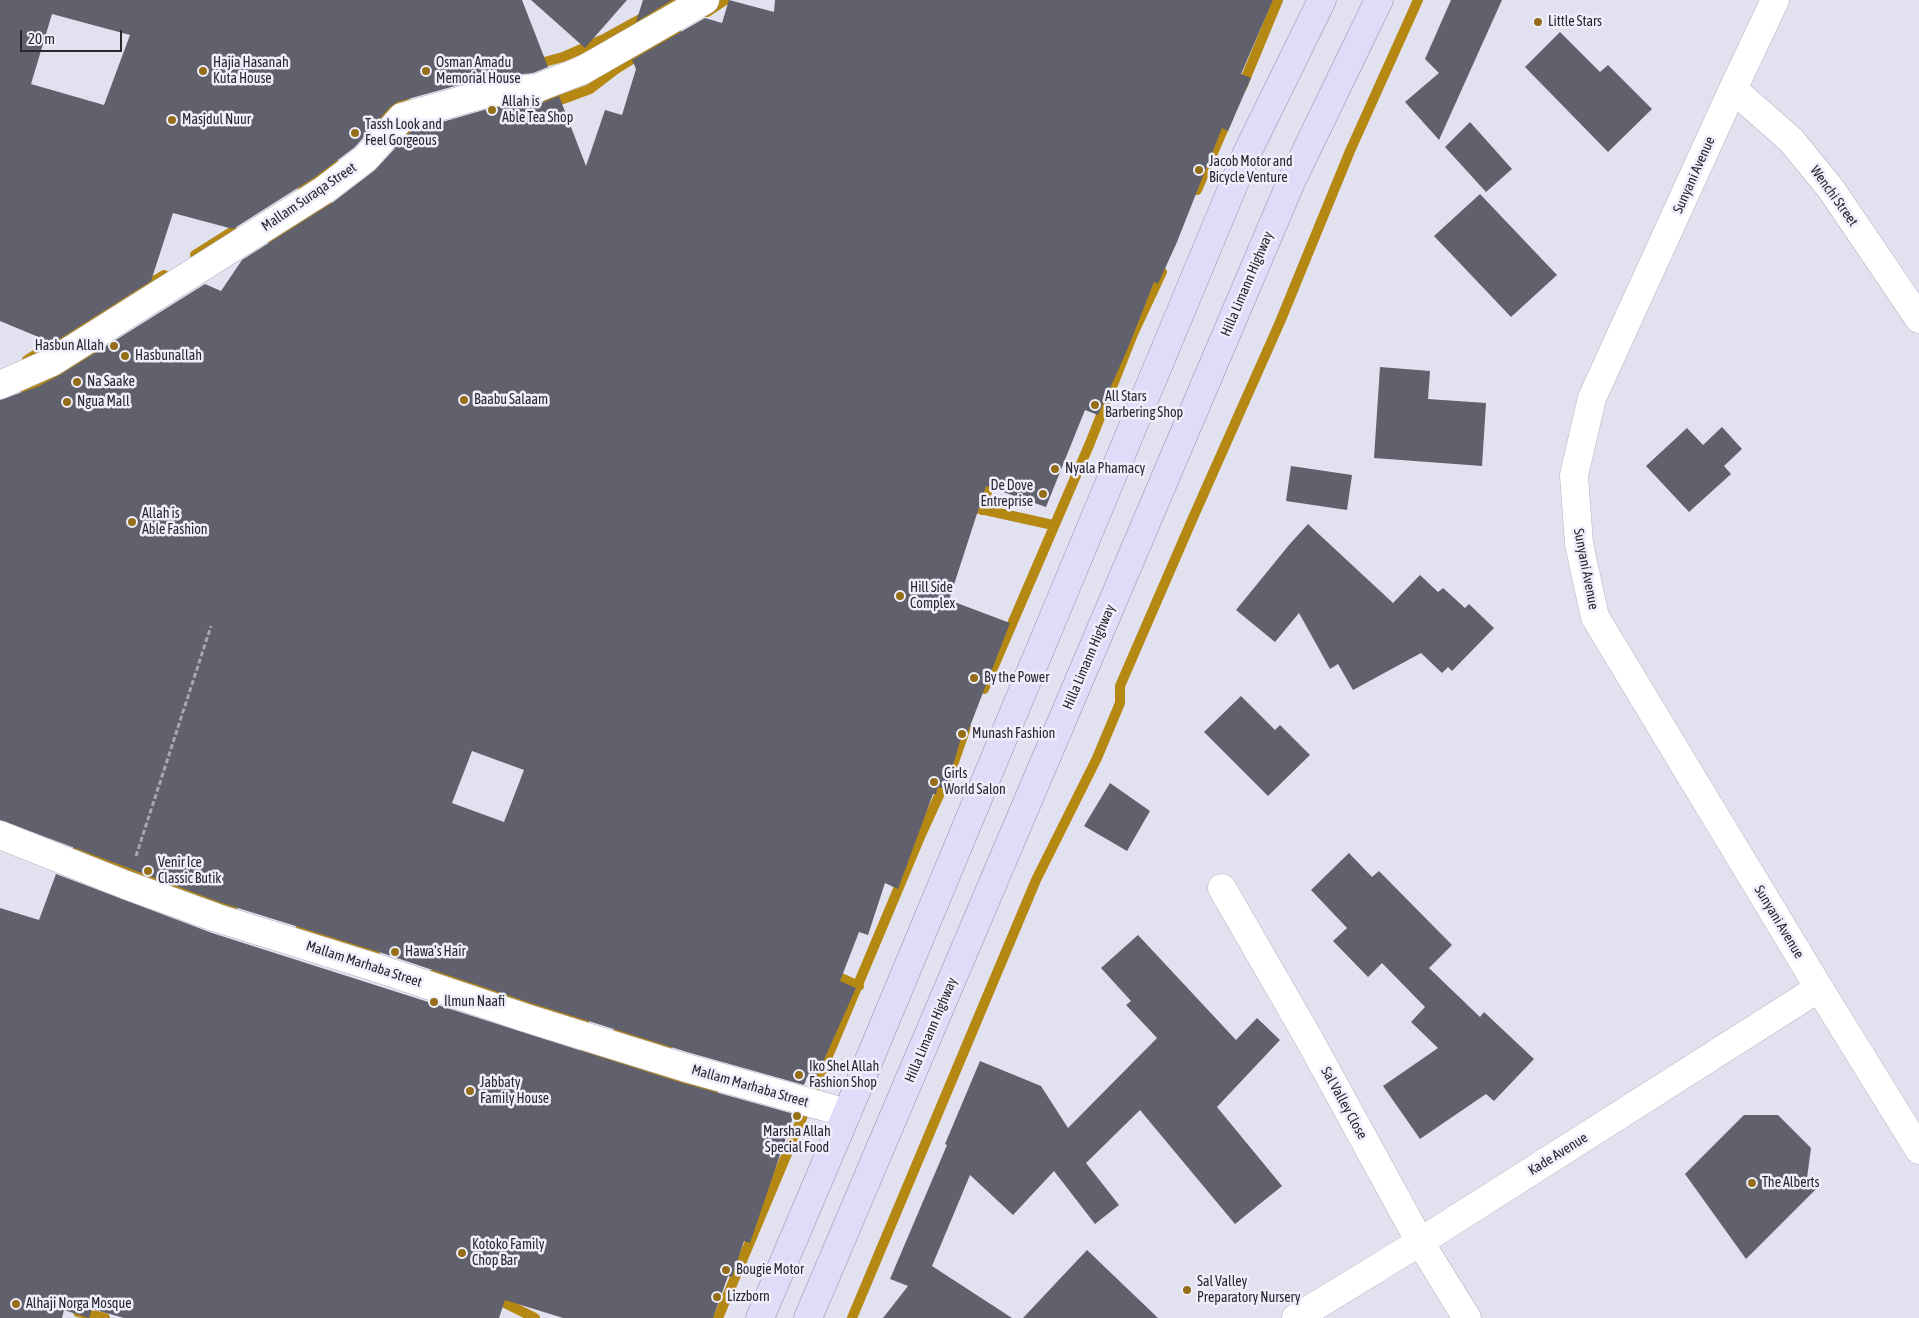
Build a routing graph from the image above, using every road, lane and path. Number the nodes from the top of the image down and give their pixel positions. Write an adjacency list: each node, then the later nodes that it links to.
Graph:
1 (705, 0): 7 (street, Mallam Suraqa Street)
2 (1322, 0): 13 (main road)
3 (1379, 0): 17 (main road, Hilla Limann Highway)
4 (1775, 0): 5 (street, Sunyani Avenue)
5 (1733, 89): 6 (street, Wenchi Street); 12 (street, Sunyani Avenue)
6 (1919, 319)
7 (0, 386)
8 (211, 626): 10 (path)
9 (0, 835): 10 (street, Mallam Marhaba Street)
10 (126, 885): 13 (street, Mallam Marhaba Street)
11 (1222, 888): 15 (street, Sal Valley Close)
12 (1818, 988): 14 (street, Sunyani Avenue); 15 (street, Kade Avenue)
13 (847, 1113): 16 (main road)
14 (1919, 1150)
15 (1420, 1242): 18 (street, Kade Avenue); 19 (street, Sal Valley Close)
16 (760, 1318)
17 (808, 1318)
18 (1296, 1318)
19 (1467, 1318)

